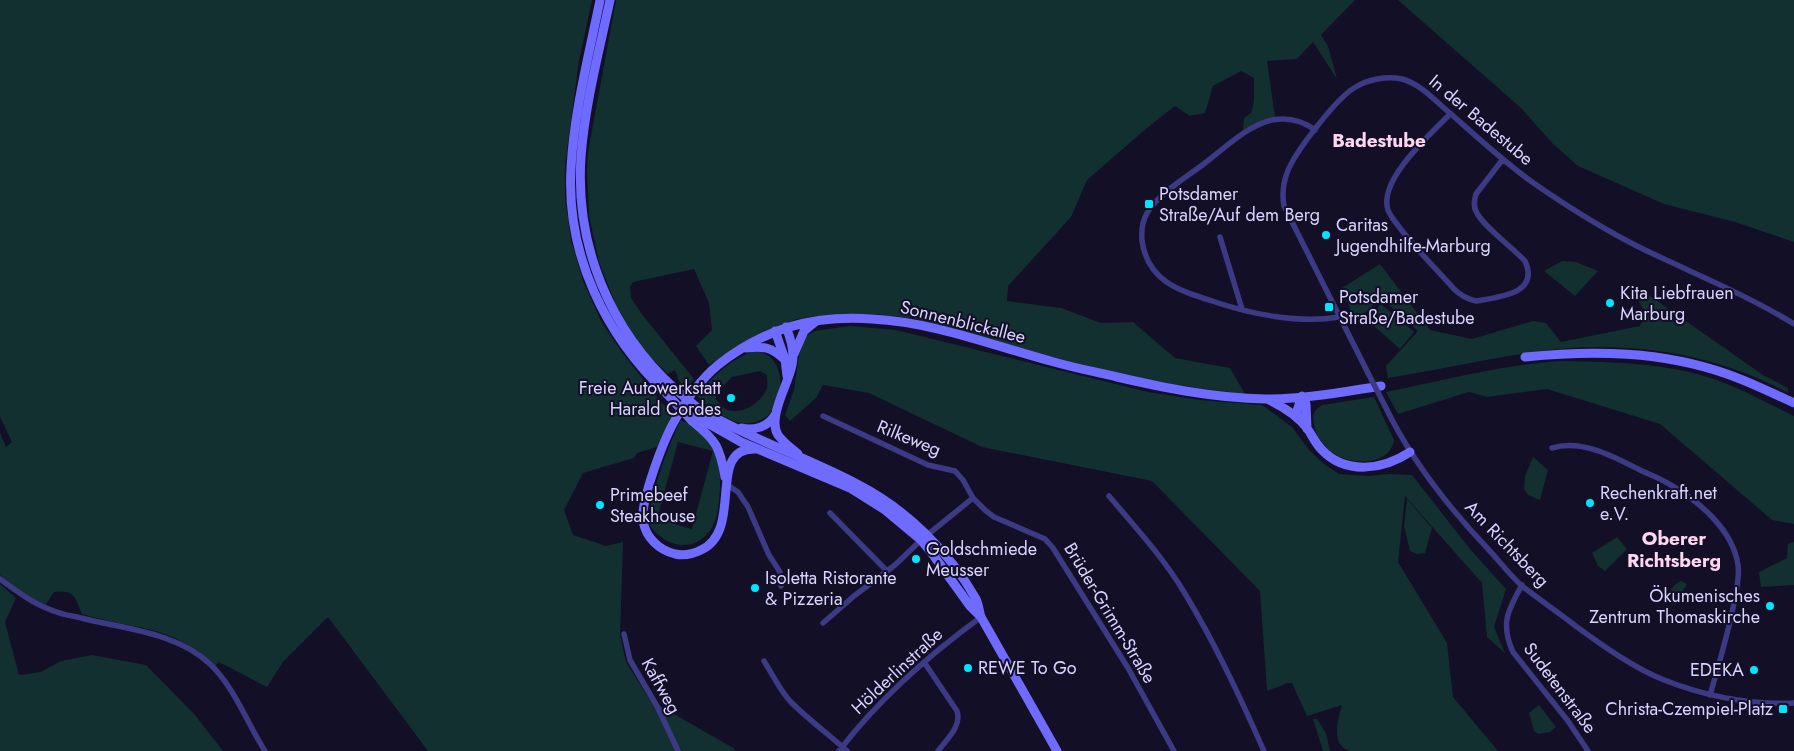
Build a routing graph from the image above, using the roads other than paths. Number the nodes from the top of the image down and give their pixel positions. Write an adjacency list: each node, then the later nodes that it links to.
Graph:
1 (600, 0): 19 (main road)
2 (610, 0): 19 (main road)
3 (1450, 114): 4 (street, In der Badestube); 5 (street, In der Badestube); 5 (street)
4 (1315, 130): 7 (street); 8 (street, In der Badestube)
5 (1503, 159): 10 (street, In der Badestube)
6 (1220, 237): 7 (street)
7 (1242, 309): 8 (street)
8 (1339, 317): 31 (street, In der Badestube, bridge)
9 (816, 321): 11 (main road, Sonnenblickallee); 14 (main road); 21 (main road, Sonnenblickallee)
10 (1794, 324)
11 (786, 327): 12 (main road, Sonnenblickallee); 14 (main road)
12 (776, 331): 13 (main road, Sonnenblickallee); 16 (main road)
13 (743, 348): 16 (main road); 33 (main road, Sonnenblickallee)
14 (793, 354): 17 (main road)
15 (1525, 358): 22 (main road)
16 (785, 359): 17 (main road)
17 (787, 379): 23 (main road)
18 (1382, 386): 20 (main road, Sonnenblickallee)
19 (671, 392): 24 (main road, bridge)
20 (1302, 396): 21 (main road, Sonnenblickallee); 26 (main road); 28 (main road)
21 (1267, 399): 26 (main road)
22 (1794, 403)
23 (776, 413): 27 (main road); 32 (main road)
24 (696, 415): 27 (main road); 29 (main road); 33 (main road)
25 (823, 416): 35 (street, Rilkeweg)
26 (1298, 418): 28 (main road)
27 (724, 424): 32 (main road)
28 (1307, 429): 31 (main road)
29 (756, 448): 33 (main road); 37 (main road)
30 (1552, 448): 47 (street)
31 (1410, 452): 40 (street, Am Richtsberg)
32 (807, 461): 37 (main road)
33 (726, 484): 41 (street)
34 (1109, 496): 55 (street)
35 (973, 498): 37 (street); 54 (street, Brüder-Grimm-Straße)
36 (830, 513): 38 (street)
37 (924, 538): 38 (street); 42 (main road)
38 (887, 571): 43 (street)
39 (0, 578): 50 (street)
40 (1522, 585): 47 (street, Am Richtsberg); 56 (street, Sudetenstraße)
41 (781, 586)
42 (981, 617): 46 (street, Hölderlinstraße); 53 (main road)
43 (823, 623)
44 (624, 634): 51 (street, Kaffweg)
45 (764, 660): 49 (street)
46 (924, 662): 49 (street, Hölderlinstraße); 52 (street)
47 (1710, 695): 48 (street, Am Richtsberg)
48 (1794, 703)
49 (843, 750)
50 (265, 751)
51 (678, 751)
52 (938, 751)
53 (1057, 751)
54 (1174, 751)
55 (1264, 751)
56 (1588, 751)

